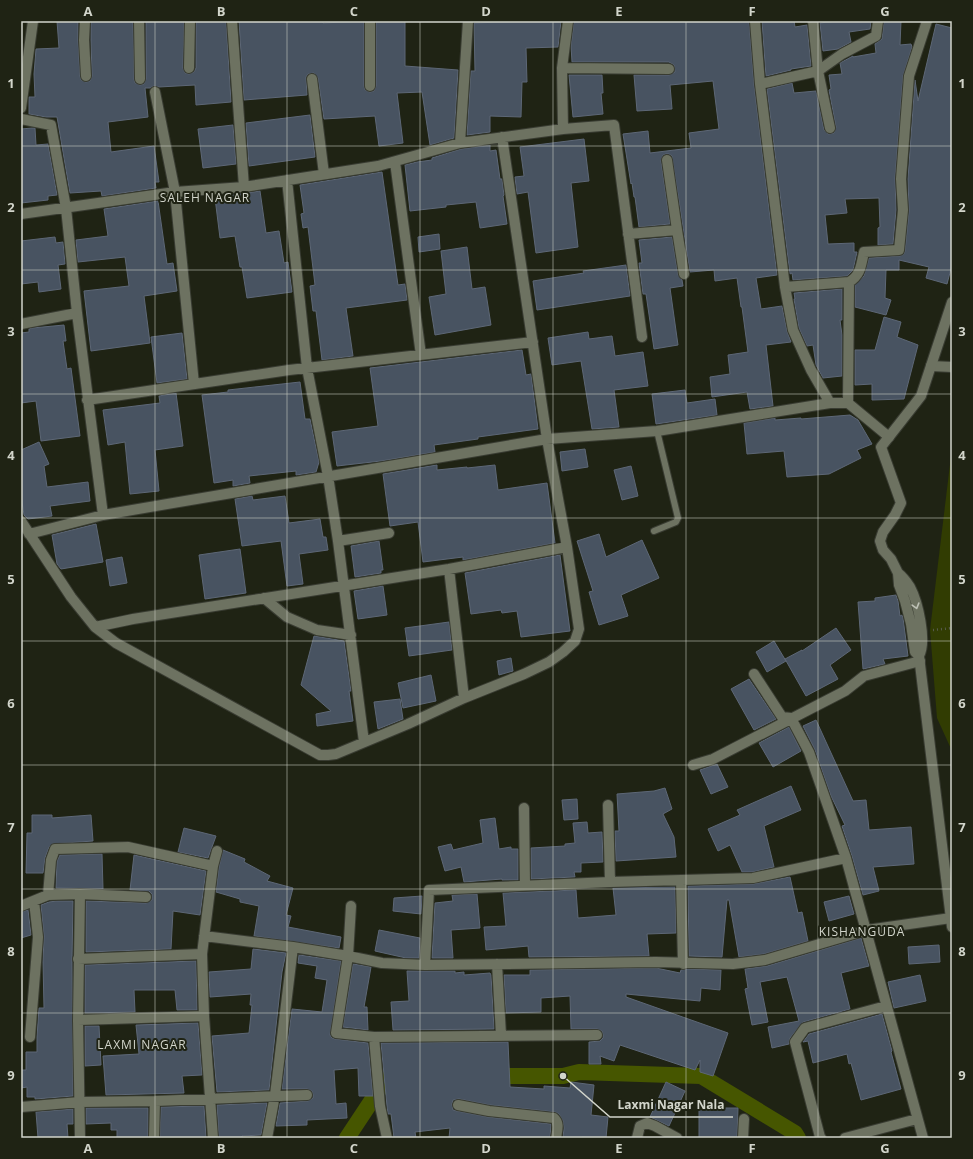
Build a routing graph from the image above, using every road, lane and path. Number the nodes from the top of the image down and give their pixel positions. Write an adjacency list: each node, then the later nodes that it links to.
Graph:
1 (33, 21): 23 (street)
2 (85, 21): 17 (street)
3 (139, 21): 18 (street)
4 (190, 21): 13 (street)
5 (232, 21): 33 (street)
6 (370, 21): 21 (street)
7 (468, 21): 28 (street)
8 (568, 21): 14 (street)
9 (755, 21): 20 (street)
10 (813, 21): 16 (street)
11 (878, 21): 16 (street)
12 (927, 21): 40 (street)
13 (189, 68)
14 (562, 68): 15 (street); 26 (street)
15 (669, 69)
16 (818, 71): 20 (street); 25 (street)
17 (86, 76)
18 (140, 79)
19 (312, 79): 31 (street)
20 (760, 84): 41 (street)
21 (370, 86)
22 (155, 92): 34 (street)
23 (21, 108)
24 (21, 119): 35 (street)
25 (830, 128)
26 (563, 130): 27 (street); 38 (street)
27 (502, 137): 28 (street); 46 (street)
28 (460, 143): 30 (street)
29 (668, 160): 37 (street)
30 (395, 162): 31 (street); 47 (street)
31 (324, 174): 32 (street)
32 (287, 180): 33 (street); 50 (street)
33 (244, 187): 34 (street)
34 (175, 192): 35 (street); 51 (street)
35 (66, 208): 36 (street); 43 (street)
36 (21, 214)
37 (677, 230): 38 (street); 39 (street)
38 (628, 234): 45 (street)
39 (684, 274)
40 (849, 282): 41 (street); 54 (street)
41 (785, 287): 53 (street)
42 (952, 302): 48 (street)
43 (77, 313): 44 (street); 52 (street)
44 (21, 324)
45 (642, 337)
46 (533, 342): 47 (street); 57 (street)
47 (421, 355): 50 (street)
48 (931, 366): 49 (street); 56 (street)
49 (952, 367)
50 (307, 368): 51 (street); 58 (street)
51 (194, 384): 52 (street)
52 (87, 400): 59 (street)
53 (830, 403): 54 (street); 55 (street)
54 (848, 403): 56 (street)
55 (657, 431): 57 (street); 61 (lane)
56 (889, 436): 71 (street)
57 (547, 439): 58 (street); 65 (street)
58 (328, 476): 59 (street); 64 (street)
59 (103, 515): 63 (street)
60 (21, 521): 63 (street)
61 (654, 531)
62 (389, 533): 64 (street)
63 (29, 534): 69 (street)
64 (338, 541): 67 (street)
65 (567, 547): 66 (street); 73 (street)
66 (449, 569): 67 (street); 73 (street)
67 (345, 586): 68 (street); 70 (street)
68 (264, 598): 69 (street); 70 (street)
69 (94, 626): 75 (street)
70 (351, 635): 75 (street)
71 (920, 658): 74 (street); 91 (street)
72 (754, 674): 74 (street)
73 (464, 698): 75 (street)
74 (791, 718): 76 (street); 80 (street)
75 (364, 742)
76 (693, 765)
77 (608, 805): 83 (street)
78 (524, 808): 84 (street)
79 (217, 851): 81 (street)
80 (846, 858): 82 (street); 92 (street)
81 (213, 866): 86 (street); 93 (street)
82 (681, 880): 83 (street); 99 (street)
83 (610, 882): 84 (street)
84 (525, 885): 100 (street)
85 (80, 894): 86 (street); 87 (street); 97 (street)
86 (48, 895): 88 (street)
87 (146, 897)
88 (34, 901): 89 (street); 106 (street)
89 (21, 906)
90 (351, 906): 96 (street)
91 (951, 923): 92 (street)
92 (867, 930): 99 (street); 101 (street)
93 (204, 936): 94 (street); 95 (street)
94 (293, 947): 96 (street); 108 (street)
95 (202, 954): 97 (street); 102 (street)
96 (348, 956): 100 (street); 107 (street)
97 (78, 959): 103 (street)
98 (497, 964): 99 (street); 100 (street); 104 (street)
99 (683, 964)
100 (425, 965)
101 (886, 1006): 116 (street); 126 (street)
102 (204, 1016): 103 (street); 110 (street)
103 (78, 1020): 112 (street)
104 (501, 1035): 105 (street); 107 (street)
105 (597, 1035)
106 (30, 1037)
107 (374, 1037): 121 (street)
108 (275, 1095): 109 (street); 110 (street); 120 (street)
109 (307, 1095)
110 (210, 1098): 111 (street); 119 (street)
111 (155, 1101): 112 (street); 118 (street)
112 (80, 1102): 114 (street); 117 (street)
113 (458, 1105): 122 (street)
114 (21, 1107)
115 (744, 1119): 125 (street)
116 (917, 1119): 127 (street); 128 (street)
117 (80, 1138)
118 (154, 1138)
119 (213, 1138)
120 (267, 1138)
121 (387, 1138)
122 (556, 1138)
123 (637, 1138): 124 (street)
124 (677, 1138)
125 (743, 1138)
126 (821, 1138)
127 (846, 1138)
128 (923, 1138)

